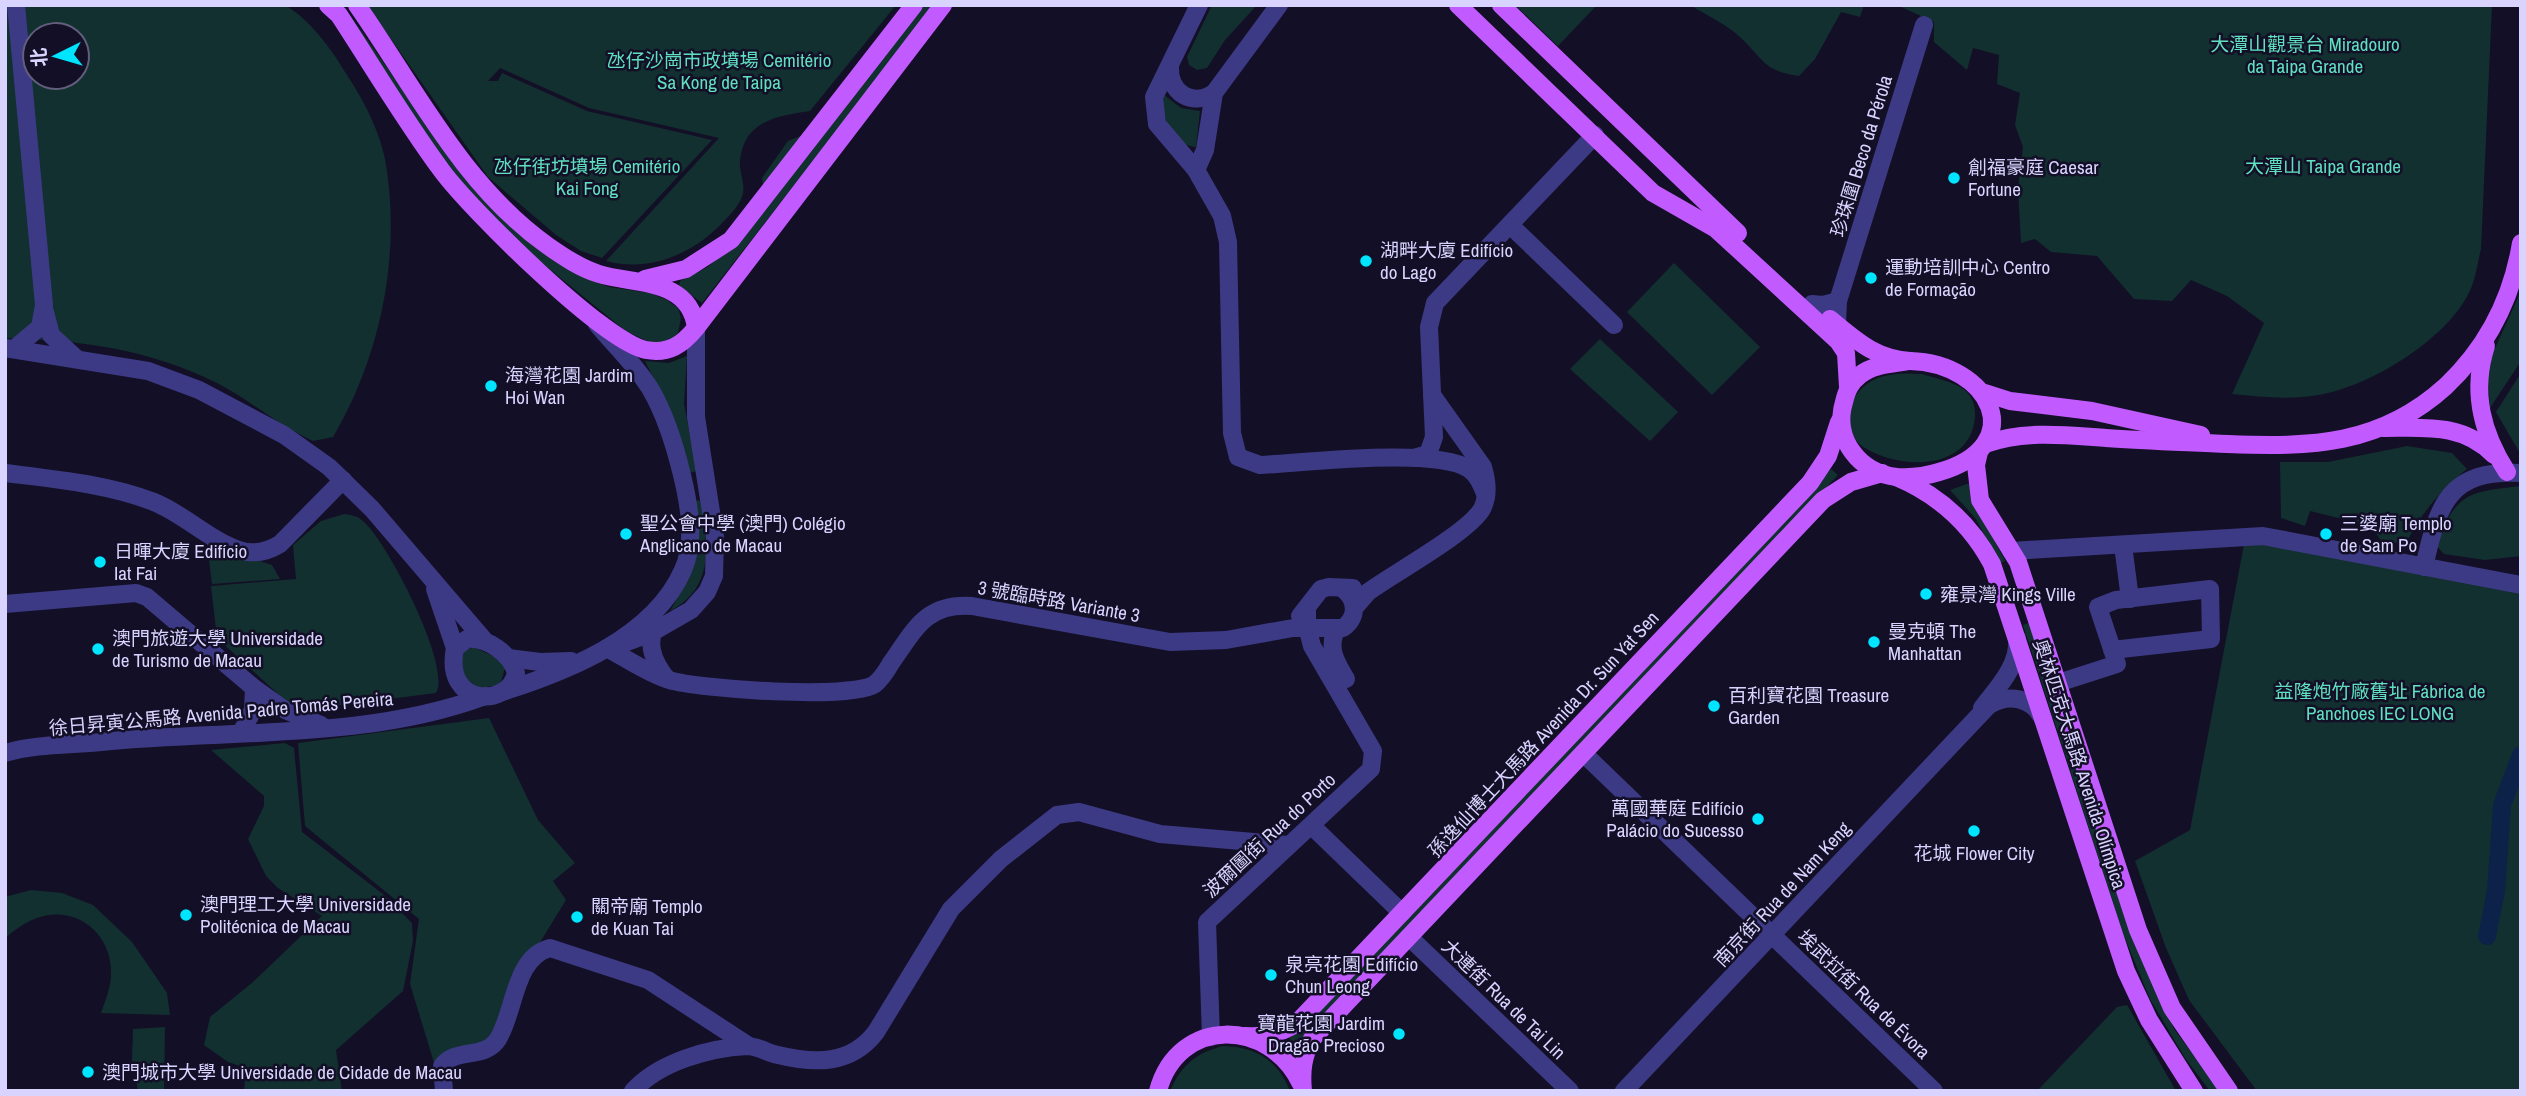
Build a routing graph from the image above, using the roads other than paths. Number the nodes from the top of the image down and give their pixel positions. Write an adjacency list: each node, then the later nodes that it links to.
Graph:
1 (16, 5): 21 (street)
2 (328, 5): 22 (main road)
3 (357, 5): 18 (main road)
4 (914, 5): 18 (main road)
5 (943, 5): 26 (main road)
6 (1199, 5): 12 (street)
7 (1279, 5): 13 (street)
8 (1458, 5): 14 (main road)
9 (1501, 5): 11 (main road)
10 (1924, 25): 19 (street, 珍珠圍 Beco da Pérola)
11 (1553, 54): 14 (main road); 20 (main road)
12 (1170, 67): 13 (street); 15 (street)
13 (1214, 93): 15 (street)
14 (1595, 135): 16 (street); 30 (main road)
15 (1196, 170): 39 (street)
16 (1510, 225): 25 (street); 32 (street)
17 (2521, 243): 24 (main road)
18 (624, 279): 26 (main road)
19 (1839, 300): 20 (street); 23 (street, 珍珠圍 Beco da Pérola)
20 (1812, 304): 23 (main road)
21 (44, 305): 27 (street); 28 (street)
22 (585, 310): 26 (main road); 46 (street, 徐日昇寅公馬路 Avenida Padre Tomás Pereira)
23 (1837, 324): 29 (main road)
24 (2495, 324): 35 (main road); 35 (main road)
25 (1614, 325)
26 (696, 328): 44 (street, 徐日昇寅公馬路 Avenida Padre Tomás Pereira)
27 (10, 349): 28 (street)
28 (77, 359): 43 (street)
29 (1910, 361): 30 (main road); 31 (main road)
30 (1848, 387): 34 (main road)
31 (1985, 393): 33 (main road); 38 (main road)
32 (1432, 394): 39 (street); 45 (street)
33 (2115, 415): 36 (main road); 37 (main road)
34 (1839, 422): 42 (main road); 82 (main road, 孫逸仙博士大馬路 Avenida Dr. Sun Yat Sen)
35 (2379, 428): 37 (main road)
36 (2114, 438): 37 (main road); 38 (main road)
37 (2246, 444)
38 (1982, 448): 42 (main road); 48 (main road, 奧林匹克大馬路 Avenida Olímpica)
39 (1403, 459): 45 (street)
40 (2521, 472): 49 (street)
41 (5, 474): 43 (street)
42 (1889, 475): 61 (main road, 奧林匹克大馬路 Avenida Olímpica); 79 (main road)
43 (343, 480): 51 (street)
44 (708, 489): 46 (street); 60 (street, 徐日昇寅公馬路 Avenida Padre Tomás Pereira)
45 (1486, 496): 52 (street)
46 (687, 497): 50 (street, 徐日昇寅公馬路 Avenida Padre Tomás Pereira)
47 (2123, 545): 48 (street); 49 (street); 55 (street)
48 (2011, 551): 70 (main road, 奧林匹克大馬路 Avenida Olímpica)
49 (2424, 567): 53 (street)
50 (683, 571): 60 (street); 64 (street, 徐日昇寅公馬路 Avenida Padre Tomás Pereira)
51 (429, 576): 62 (street); 63 (street)
52 (1386, 579): 54 (street); 57 (street)
53 (2521, 585)
54 (1343, 589): 57 (street); 58 (street)
55 (2130, 598): 65 (street); 65 (street)
56 (5, 604): 71 (street)
57 (1354, 607): 59 (street)
58 (1299, 619): 59 (street, 3 號臨時路 Variante 3); 59 (street); 69 (street, 3 號臨時路 Variante 3); 81 (street, 波爾圖街 Rua do Porto)
59 (1331, 629): 80 (street, 波爾圖街 Rua do Porto)
60 (651, 633): 64 (street, 徐日昇寅公馬路 Avenida Padre Tomás Pereira); 69 (street)
61 (2016, 635): 74 (main road, 奧林匹克大馬路 Avenida Olímpica); 75 (street, 南京街 Rua de Nam Keng)
62 (485, 641): 63 (street); 66 (street)
63 (455, 648): 68 (street)
64 (607, 648): 67 (street, 徐日昇寅公馬路 Avenida Padre Tomás Pereira); 69 (street, 3 號臨時路 Variante 3)
65 (2112, 650): 70 (street)
66 (508, 658): 67 (street, 徐日昇寅公馬路 Avenida Padre Tomás Pereira); 72 (street)
67 (584, 659): 72 (street, 徐日昇寅公馬路 Avenida Padre Tomás Pereira)
68 (454, 674): 72 (street); 73 (street)
69 (667, 679)
70 (2058, 683): 97 (main road, 奧林匹克大馬路 Avenida Olímpica)
71 (254, 688): 76 (street); 77 (street)
72 (494, 694): 73 (street, 徐日昇寅公馬路 Avenida Padre Tomás Pereira)
73 (439, 709): 76 (street, 徐日昇寅公馬路 Avenida Padre Tomás Pereira)
74 (2043, 719): 75 (street, 南京街 Rua de Nam Keng); 96 (main road, 奧林匹克大馬路 Avenida Olímpica)
75 (1970, 725): 83 (street, 南京街 Rua de Nam Keng)
76 (327, 727): 77 (street, 徐日昇寅公馬路 Avenida Padre Tomás Pereira)
77 (241, 733): 78 (street, 徐日昇寅公馬路 Avenida Padre Tomás Pereira)
78 (7, 752)
79 (1583, 753): 83 (street, 埃武拉街 Rua de Évora); 85 (main road)
80 (1315, 829): 82 (street); 84 (street, 波爾圖街 Rua do Porto)
81 (1288, 845): 84 (street, 波爾圖街 Rua do Porto); 88 (street)
82 (1402, 913): 86 (main road, 孫逸仙博士大馬路 Avenida Dr. Sun Yat Sen)
83 (1772, 935): 94 (street, 南京街 Rua de Nam Keng); 95 (street, 埃武拉街 Rua de Évora)
84 (1208, 937): 87 (street)
85 (1409, 937): 92 (main road); 93 (street, 大連街 Rua de Tai Lin)
86 (1245, 1035): 87 (main road, 孫逸仙博士大馬路 Avenida Dr. Sun Yat Sen); 92 (main road)
87 (1211, 1037): 91 (main road)
88 (749, 1046): 89 (street); 90 (street)
89 (444, 1091)
90 (633, 1091)
91 (1158, 1091)
92 (1303, 1091)
93 (1570, 1091)
94 (1624, 1091)
95 (1934, 1091)
96 (2194, 1091)
97 (2229, 1091)

